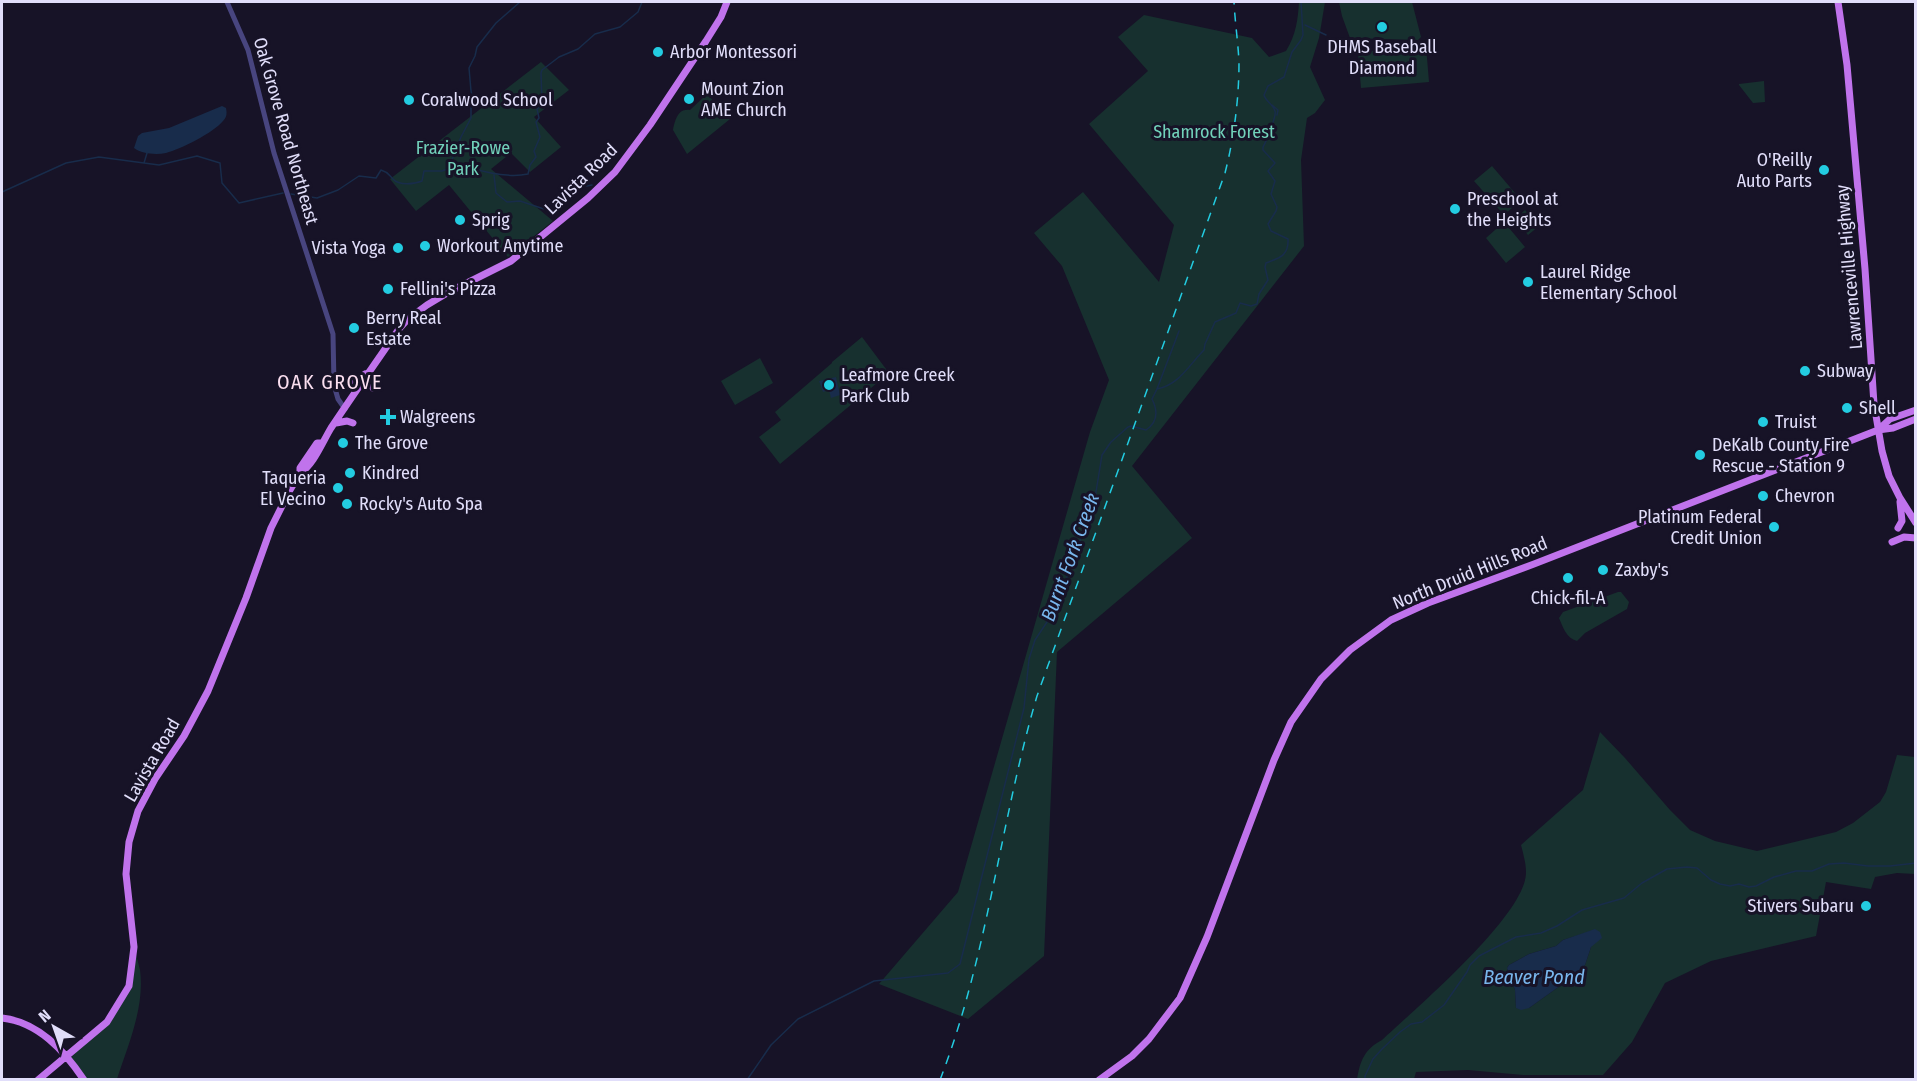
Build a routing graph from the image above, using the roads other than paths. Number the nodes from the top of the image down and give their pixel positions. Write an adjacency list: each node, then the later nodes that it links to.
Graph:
1 (227, 2): 5 (street, Oak Grove Road Northeast)
2 (727, 2): 4 (main road, Lavista Road)
3 (1838, 2): 12 (main road, Lawrenceville Highway)
4 (370, 371): 5 (main road); 6 (main road, Lavista Road); 6 (main road)
5 (334, 378): 7 (street, Oak Grove Road Northeast)
6 (358, 389): 7 (main road, Lavista Road)
7 (345, 409): 11 (main road, Lavista Road)
8 (1916, 410): 12 (main road, North Druid Hills Road)
9 (1916, 419): 12 (main road, North Druid Hills Road)
10 (353, 423): 11 (main road)
11 (334, 424): 19 (main road, Lavista Road)
12 (1878, 430): 13 (main road, Lawrenceville Highway); 22 (main road, North Druid Hills Road)
13 (1900, 499): 14 (main road, Lawrenceville Highway); 15 (main road)
14 (1916, 523)
15 (1898, 528)
16 (1916, 538): 17 (main road)
17 (1892, 542)
18 (2, 1018): 19 (main road)
19 (66, 1056): 20 (main road, Lavista Road); 21 (main road)
20 (38, 1080)
21 (84, 1080)
22 (1099, 1080)

